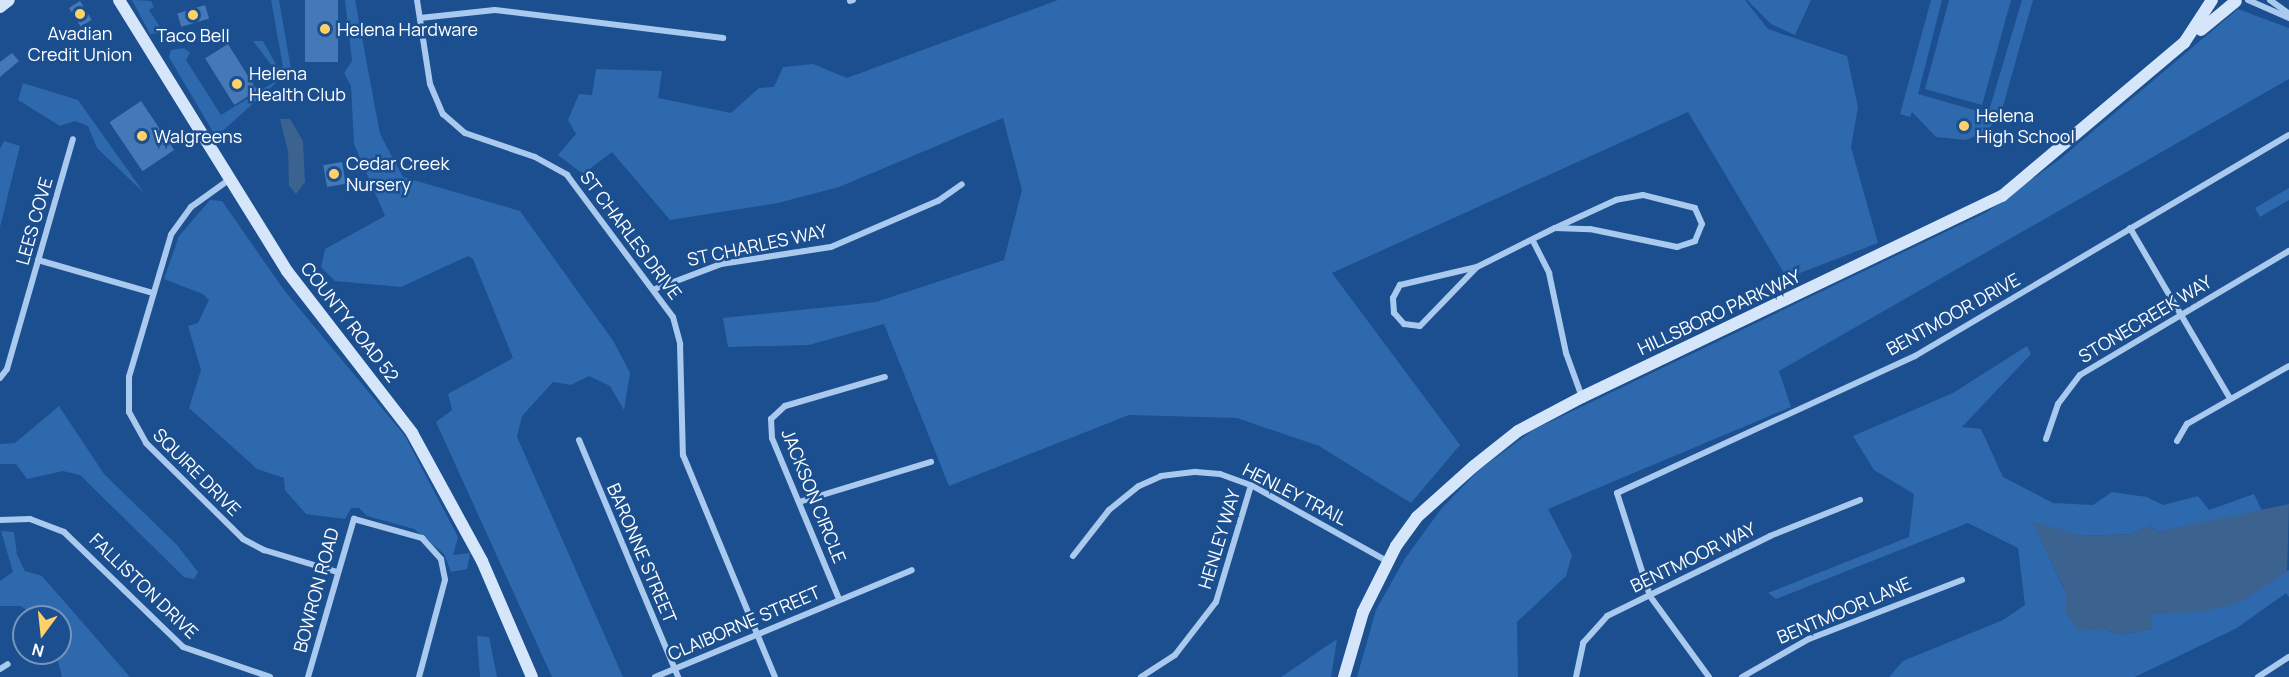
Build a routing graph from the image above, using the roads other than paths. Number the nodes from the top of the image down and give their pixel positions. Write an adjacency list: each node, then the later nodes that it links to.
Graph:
1 (9, 0): 9 (street)
2 (119, 0): 16 (street, COUNTY ROAD 52)
3 (417, 0): 11 (street, ST CHARLES DRIVE)
4 (2212, 0): 13 (street, HILLSBORO PARKWAY)
5 (2228, 0): 6 (street)
6 (2237, 0): 13 (street, HILLSBORO PARKWAY)
7 (2248, 0): 10 (street)
8 (2270, 0): 10 (street)
9 (0, 7)
10 (2289, 16)
11 (420, 18): 12 (street); 24 (street, ST CHARLES DRIVE)
12 (723, 38)
13 (2184, 43): 30 (street, HILLSBORO PARKWAY)
14 (2289, 135): 19 (street, BENTMOOR DRIVE)
15 (73, 139): 22 (street, LEES COVE)
16 (231, 179): 25 (street, SQUIRE DRIVE); 55 (street, COUNTY ROAD 52)
17 (962, 184): 24 (street, ST CHARLES WAY)
18 (1555, 228): 18 (street); 20 (street)
19 (2130, 228): 26 (street); 45 (street, BENTMOOR DRIVE)
20 (1533, 241): 23 (street); 30 (street)
21 (2289, 250): 26 (street, STONECREEK WAY)
22 (38, 260): 25 (street); 29 (street, LEES COVE)
23 (1477, 267)
24 (655, 289): 47 (street, ST CHARLES DRIVE)
25 (153, 293): 43 (street, SQUIRE DRIVE)
26 (2180, 314): 31 (street); 32 (street, STONECREEK WAY)
27 (2289, 366): 31 (street)
28 (885, 377): 38 (street, JACKSON CIRCLE)
29 (0, 378)
30 (1582, 397): 41 (street, HILLSBORO PARKWAY)
31 (2229, 397): 34 (street)
32 (2046, 439)
33 (579, 440): 51 (street, BARONNE STREET)
34 (2177, 441)
35 (931, 462): 38 (street)
36 (1251, 485): 40 (street, HENLEY TRAIL); 41 (street, HENLEY TRAIL); 59 (street, HENLEY WAY)
37 (1860, 500): 45 (street, BENTMOOR WAY)
38 (799, 502): 46 (street, JACKSON CIRCLE)
39 (0, 520): 52 (street, FALLISTON DRIVE)
40 (1073, 555)
41 (1387, 561): 60 (street, HILLSBORO PARKWAY)
42 (912, 570): 46 (street, CLAIBORNE STREET)
43 (337, 572): 53 (street, BOWRON ROAD); 54 (street, BOWRON ROAD)
44 (1962, 580): 63 (street, BENTMOOR LANE)
45 (1650, 596): 61 (street, BENTMOOR WAY); 62 (street)
46 (839, 599): 47 (street, CLAIBORNE STREET)
47 (756, 635): 51 (street, CLAIBORNE STREET); 58 (street, ST CHARLES DRIVE)
48 (2289, 657): 64 (street)
49 (8, 664): 50 (street)
50 (0, 669)
51 (674, 669): 56 (street, CLAIBORNE STREET); 57 (street, BARONNE STREET)
52 (270, 677)
53 (308, 677)
54 (419, 677)
55 (532, 677)
56 (655, 677)
57 (678, 677)
58 (775, 677)
59 (1141, 677)
60 (1344, 677)
61 (1576, 677)
62 (1709, 677)
63 (1742, 677)
64 (2258, 677)

